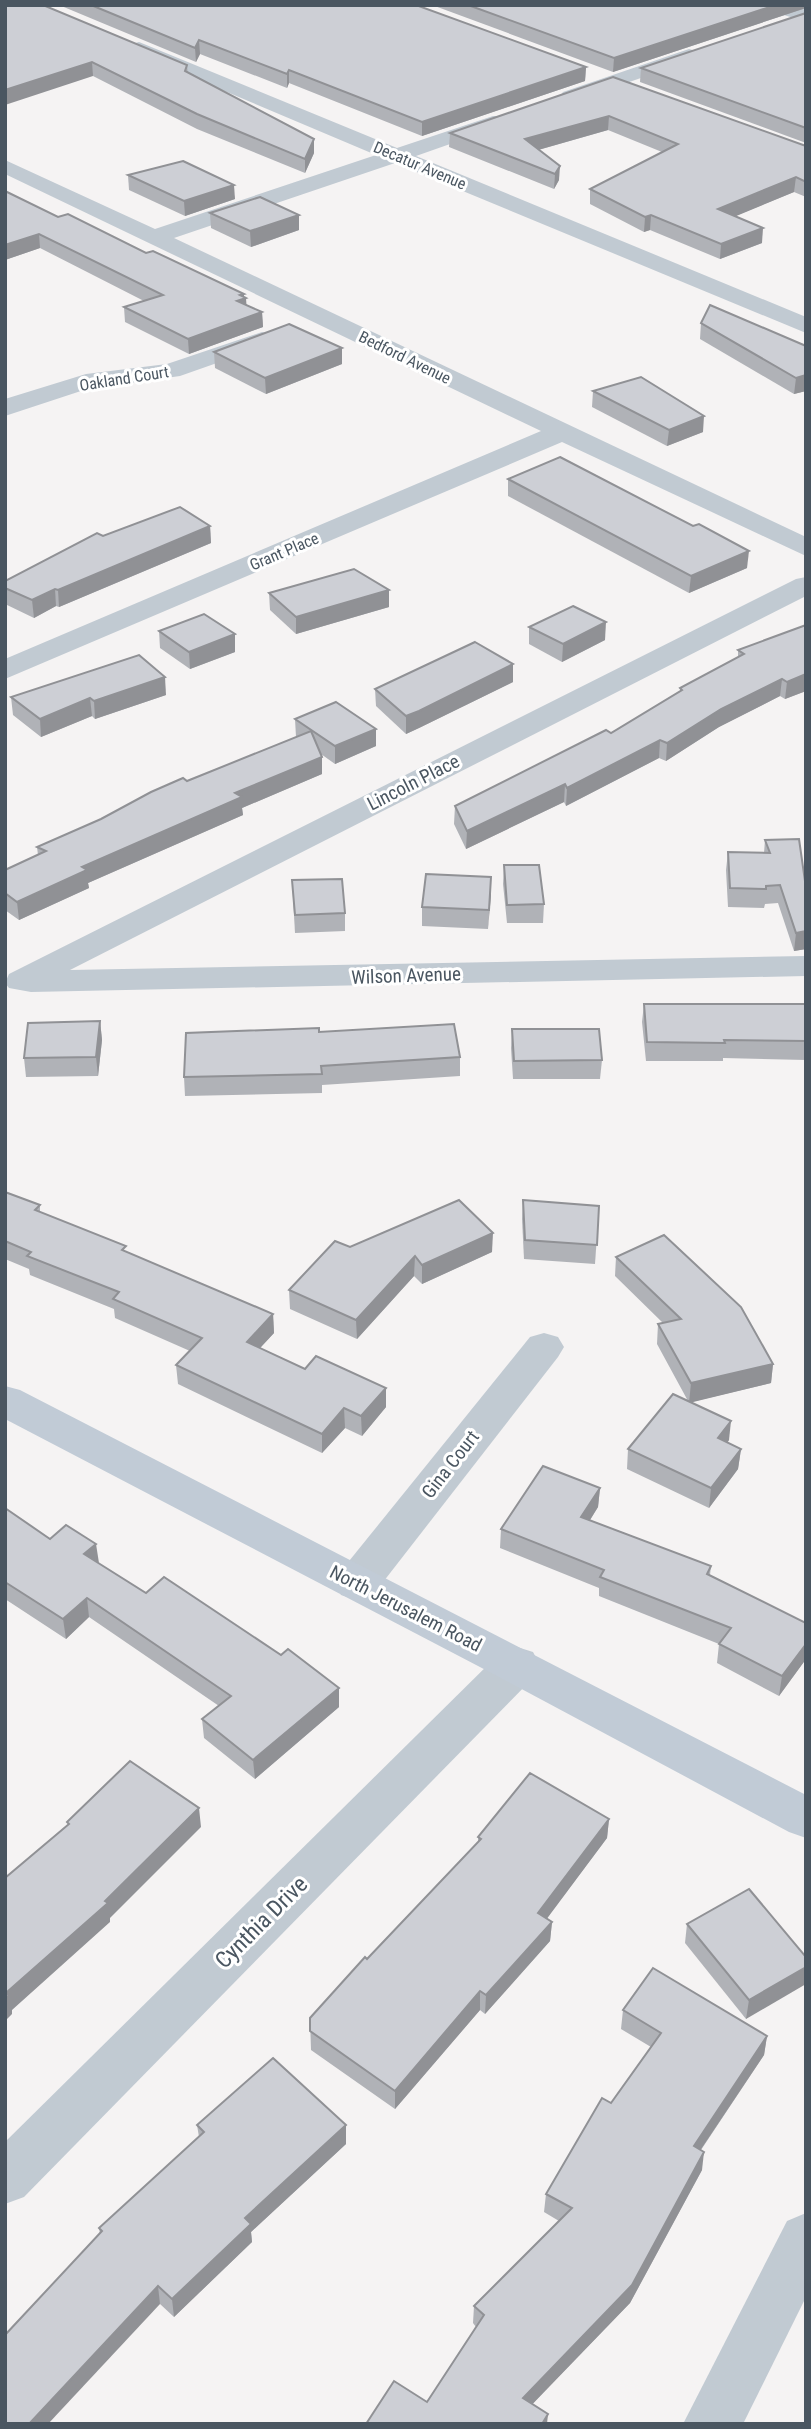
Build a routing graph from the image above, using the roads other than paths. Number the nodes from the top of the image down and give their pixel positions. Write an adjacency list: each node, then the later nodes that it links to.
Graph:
1 (776, 15): 2 (street)
2 (805, 16)
3 (125, 43): 10 (street, Decatur Avenue)
4 (715, 47): 6 (street)
5 (586, 72): 6 (street)
6 (611, 81): 7 (street); 8 (street)
7 (637, 91)
8 (548, 103)
9 (523, 112): 10 (street)
10 (396, 155): 12 (street); 14 (street, Decatur Avenue)
11 (5, 166): 12 (street, Bedford Avenue)
12 (154, 237): 13 (street, Bedford Avenue)
13 (321, 317): 15 (street, Oakland Court); 16 (street, Bedford Avenue)
14 (806, 326)
15 (5, 408)
16 (562, 432): 17 (street, Bedford Avenue); 19 (street, Grant Place)
17 (806, 548)
18 (806, 585): 21 (street, Lincoln Place)
19 (5, 670)
20 (806, 966): 21 (street, Wilson Avenue)
21 (13, 981)
22 (544, 1347): 24 (street, Gina Court)
23 (5, 1401): 24 (main road, North Jerusalem Road)
24 (358, 1583): 25 (main road, North Jerusalem Road)
25 (517, 1665): 26 (main road, North Jerusalem Road); 27 (street, Cynthia Drive)
26 (806, 1818)
27 (5, 2179)
28 (806, 2239): 29 (street)
29 (712, 2424)

